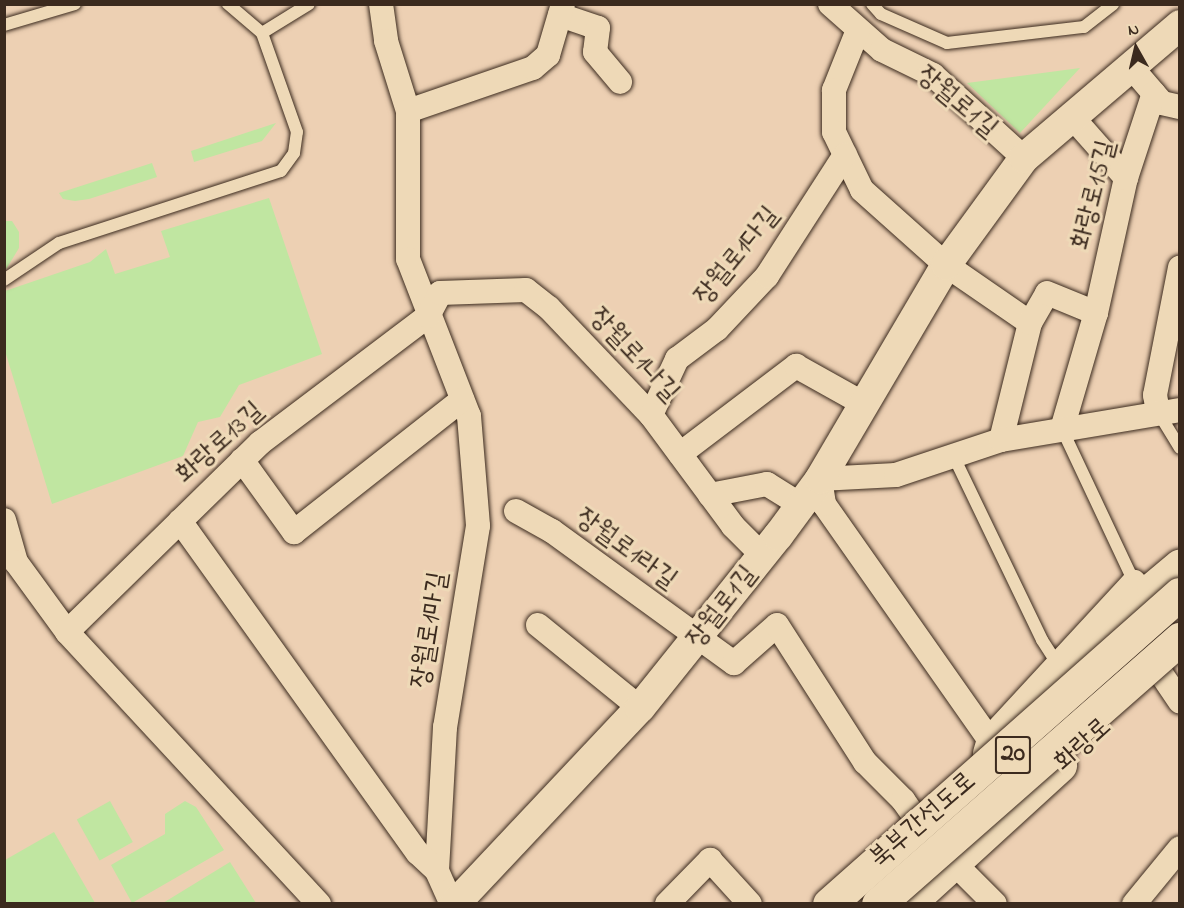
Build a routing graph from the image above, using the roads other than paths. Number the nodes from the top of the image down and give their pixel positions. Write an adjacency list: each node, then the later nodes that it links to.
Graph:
1 (75, 4): 9 (lane)
2 (228, 4): 12 (lane)
3 (309, 4): 12 (lane)
4 (381, 4): 17 (street, 장월로1마길)
5 (830, 4): 11 (street, 장월로1길)
6 (872, 4): 7 (lane)
7 (1113, 4)
8 (562, 10): 14 (street); 17 (street)
9 (4, 25)
10 (1179, 26): 13 (street, 장월로1길)
11 (858, 30): 19 (street); 20 (street, 장월로1길)
12 (262, 33): 24 (lane)
13 (1132, 68): 15 (street); 18 (street, 장월로1길)
14 (620, 82)
15 (1154, 93): 16 (street); 21 (street, 화랑로15길)
16 (1179, 107)
17 (408, 111): 26 (street, 장월로1마길)
18 (1073, 118): 20 (street, 장월로1길); 21 (street)
19 (845, 156): 22 (street); 31 (street, 장월로1다길)
20 (1024, 158): 22 (street, 장월로1길)
21 (1126, 178): 25 (street, 화랑로15길)
22 (946, 265): 27 (street); 29 (street, 장월로1길)
23 (1179, 267): 30 (street)
24 (4, 280)
25 (1096, 313): 27 (street); 32 (street, 화랑로15길)
26 (428, 316): 28 (street, 장월로1마길); 31 (street, 장월로1나길); 37 (street, 화랑로13길)
27 (1030, 323): 33 (street)
28 (462, 400): 37 (street); 62 (street, 장월로1마길)
29 (864, 404): 35 (street); 38 (street, 장월로1길)
30 (1169, 411): 32 (street); 34 (lane)
31 (651, 416): 35 (street, 장월로1나길)
32 (1062, 429): 33 (street); 47 (lane)
33 (1001, 440): 36 (street)
34 (1179, 448)
35 (680, 454): 39 (street, 장월로1나길)
36 (953, 455): 38 (street); 54 (lane)
37 (242, 460): 42 (street, 화랑로13길)
38 (820, 479): 40 (street, 장월로1길); 58 (street)
39 (710, 495): 40 (street); 44 (street, 장월로1나길)
40 (801, 505): 44 (street, 장월로1길)
41 (516, 511): 52 (street, 장월로1라길)
42 (180, 521): 51 (street, 화랑로13길); 62 (street, 장월로1마길)
43 (6, 530): 46 (street)
44 (762, 555): 52 (street, 장월로1길)
45 (1179, 565): 58 (main road)
46 (10, 566): 51 (street)
47 (1134, 582): 54 (street)
48 (1179, 594): 67 (main road, 북부간선도로, bridge)
49 (1179, 609): 58 (main road, 화랑로 / 20)
50 (538, 625): 57 (street)
51 (66, 632): 64 (street)
52 (699, 639): 57 (street, 장월로1길); 59 (street)
53 (1179, 639): 69 (main road, 북부간선도로, bridge)
54 (1057, 663): 58 (street)
55 (1171, 668): 56 (street); 61 (main road, 화랑로 / 20)
56 (1179, 702)
57 (640, 708): 63 (street, 장월로1길)
58 (996, 751): 59 (main road, 화랑로 / 20)
59 (925, 832): 68 (main road, 화랑로 / 20)
60 (1179, 848): 72 (street)
61 (953, 862): 70 (main road, 화랑로 / 20); 71 (street)
62 (437, 871): 63 (street, 장월로1마길)
63 (463, 900)
64 (319, 903)
65 (667, 903): 66 (street)
66 (750, 903)
67 (829, 903)
68 (849, 903)
69 (878, 903)
70 (908, 903)
71 (995, 903)
72 (1134, 903)

